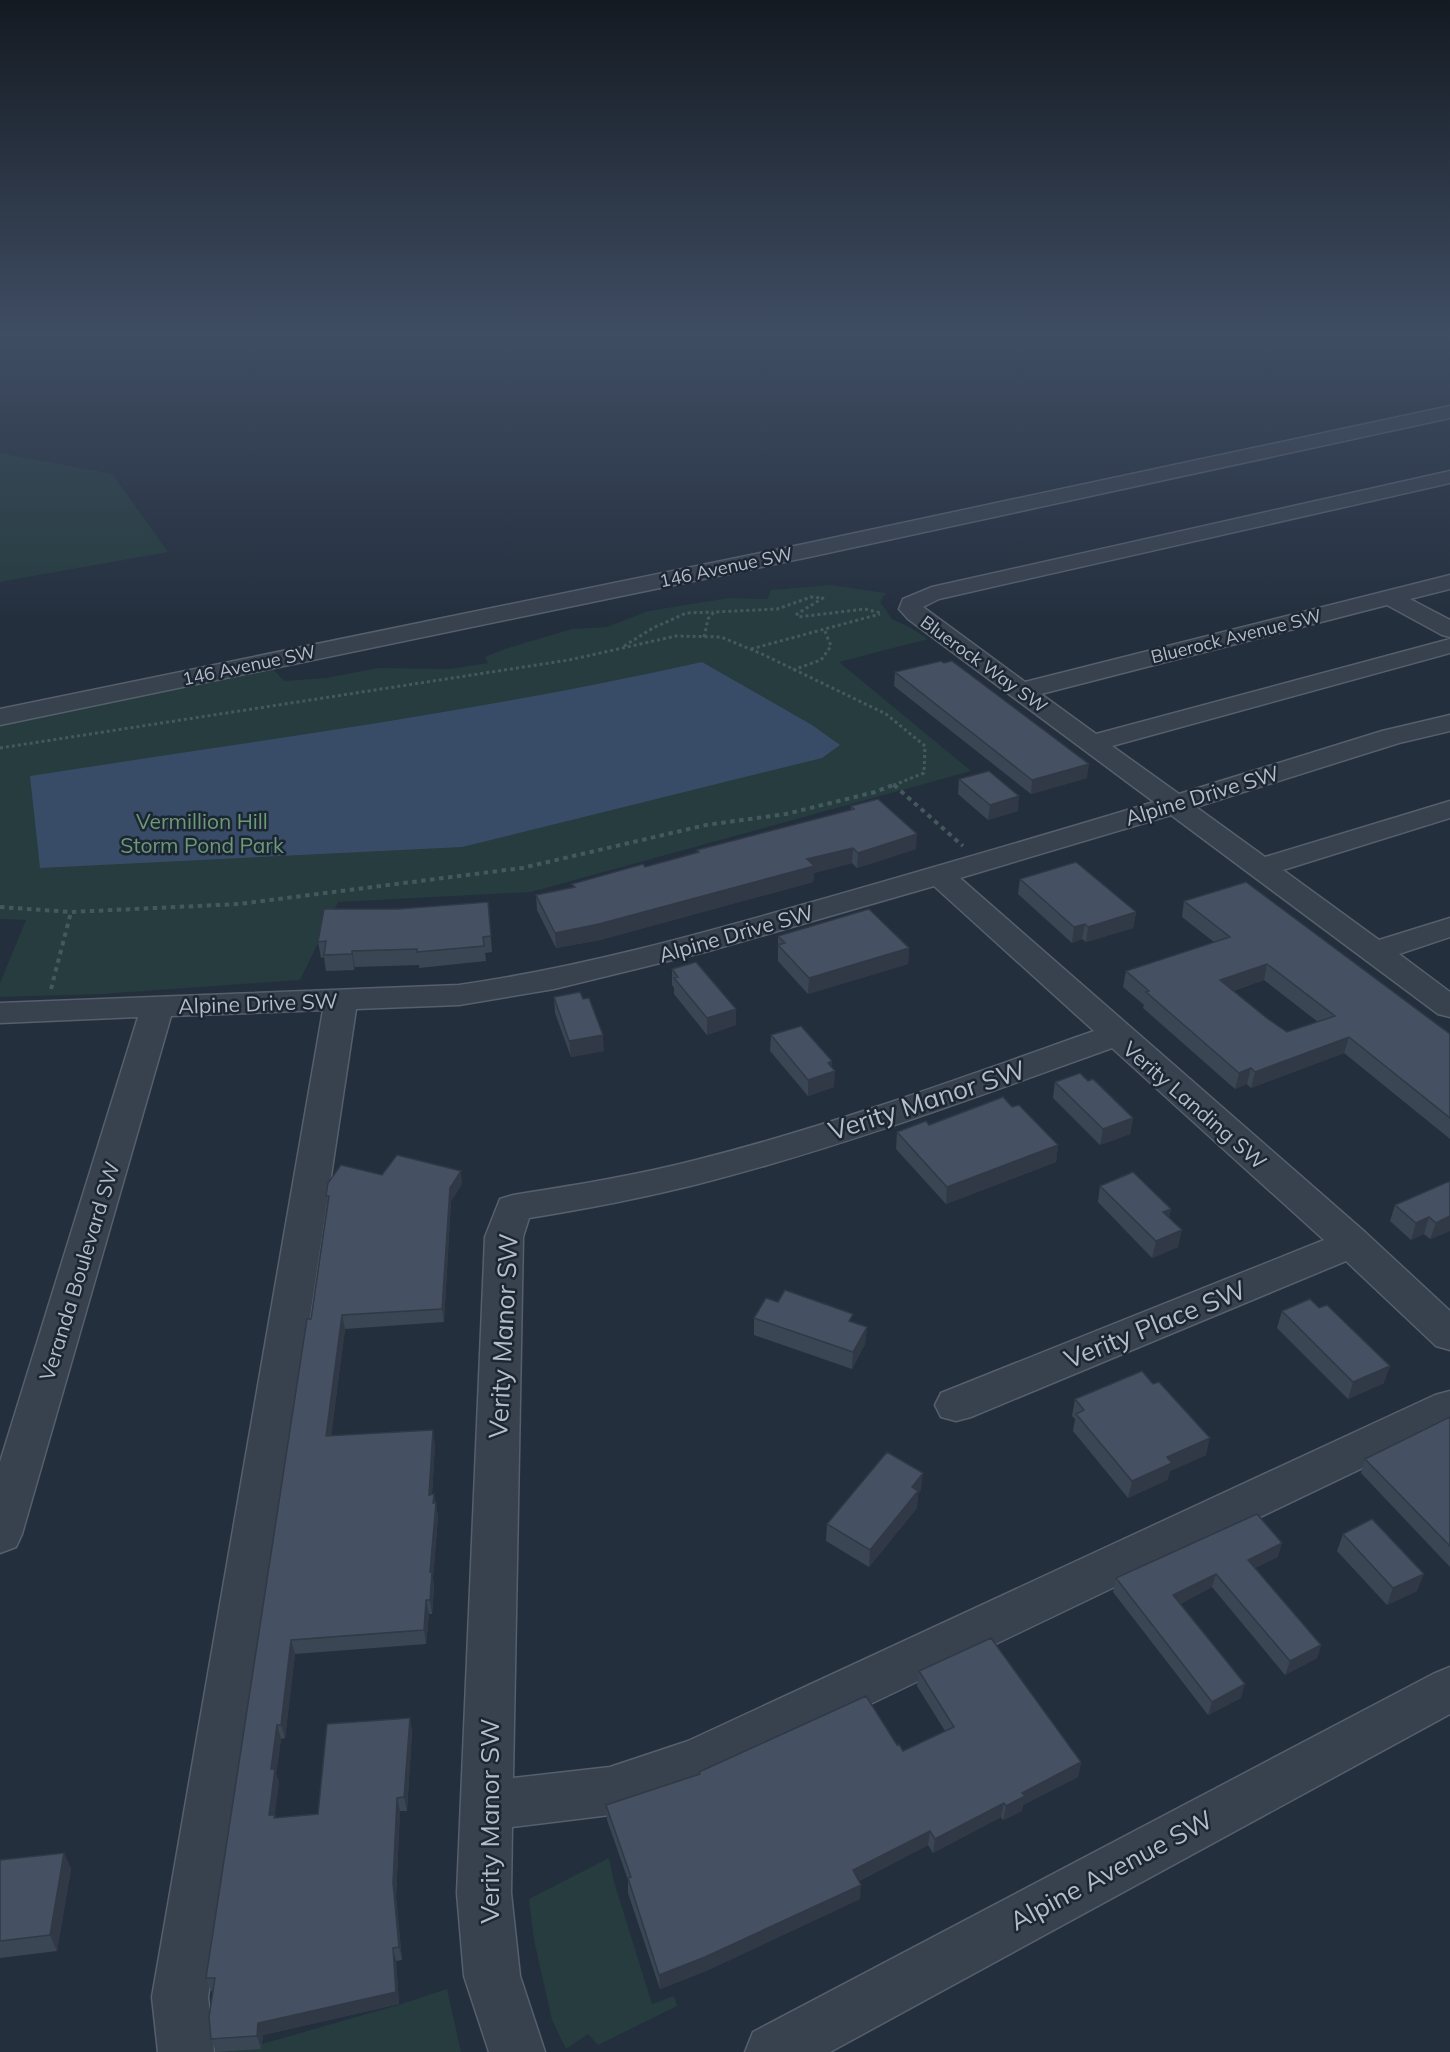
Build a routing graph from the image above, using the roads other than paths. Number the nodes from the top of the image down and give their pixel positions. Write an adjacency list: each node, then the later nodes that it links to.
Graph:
1 (1377, 428): 10 (street, 146 Avenue SW)
2 (1450, 477): 3 (street, Bluerock Way SW)
3 (1413, 486): 4 (street); 9 (street, Bluerock Way SW)
4 (1441, 498)
5 (1450, 582): 6 (street, Bluerock Avenue SW)
6 (1389, 597): 7 (street); 9 (street, Bluerock Avenue SW)
7 (1450, 630)
8 (1450, 646): 12 (street)
9 (1021, 691): 12 (street, Bluerock Way SW)
10 (0, 717)
11 (1450, 723): 13 (street, Alpine Drive SW)
12 (1092, 743): 13 (street, Bluerock Way SW)
13 (1175, 804): 15 (street, Bluerock Way SW); 16 (street, Alpine Drive SW)
14 (1450, 809): 15 (street)
15 (1261, 868): 18 (street, Bluerock Way SW)
16 (940, 876): 19 (street, Alpine Drive SW); 23 (street, Verity Landing SW)
17 (1450, 927): 18 (street)
18 (1375, 952): 20 (street, Bluerock Way SW)
19 (341, 999): 21 (street, Alpine Drive SW); 31 (street)
20 (1450, 1007)
21 (157, 1008): 22 (street, Alpine Drive SW); 28 (street, Veranda Boulevard SW)
22 (0, 1013)
23 (1115, 1035): 24 (street, Verity Landing SW); 30 (street, Verity Manor SW)
24 (1353, 1243): 25 (street, Verity Landing SW); 26 (street, Verity Place SW)
25 (1450, 1335)
26 (956, 1405)
27 (1450, 1407): 30 (street)
28 (0, 1534)
29 (1450, 1689): 33 (street, Alpine Avenue SW)
30 (486, 1806): 32 (street, Verity Manor SW)
31 (186, 2052)
32 (517, 2052)
33 (772, 2052)

